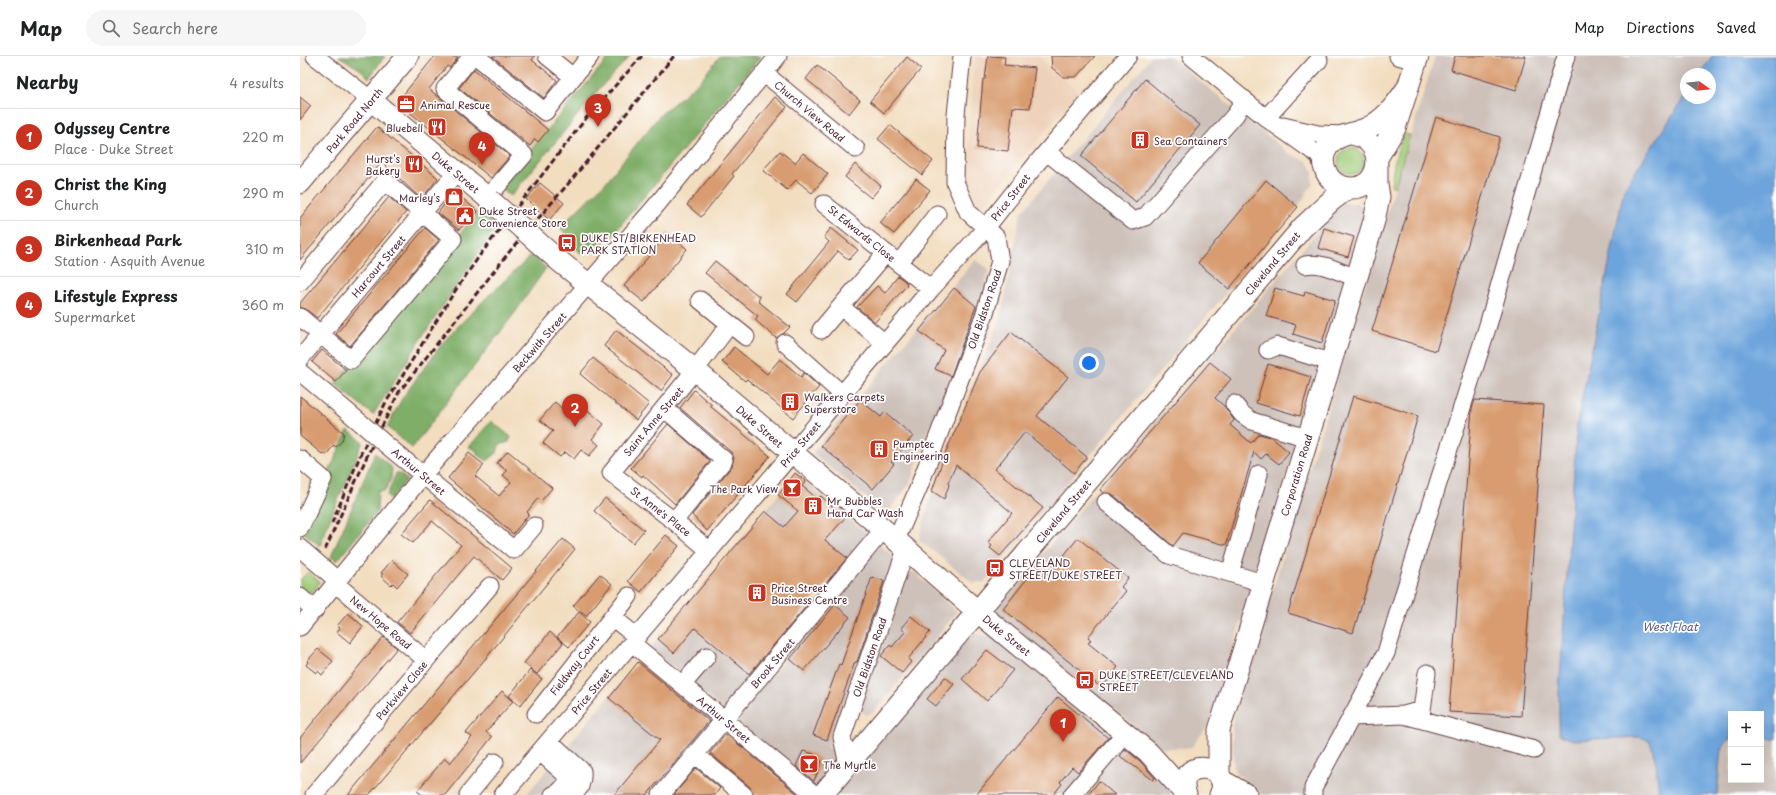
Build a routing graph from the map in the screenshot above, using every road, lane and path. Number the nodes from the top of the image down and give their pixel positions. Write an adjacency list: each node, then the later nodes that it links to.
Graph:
1 (315, 56): 18 (street)
2 (408, 56): 18 (main road, Park Road North)
3 (472, 56): 28 (street)
4 (476, 56): 15 (street)
5 (547, 56): 15 (street)
6 (590, 56): 15 (street)
7 (778, 56): 14 (street, Beckwith Street)
8 (962, 56): 34 (street, Old Bidston Road)
9 (1128, 56): 22 (street, Price Street)
10 (1191, 56): 17 (street)
11 (1566, 56): 88 (street)
12 (1411, 58): 16 (main road)
13 (1319, 60): 19 (street)
14 (764, 73): 21 (street, Church View Road); 39 (street, Beckwith Street)
15 (573, 77)
16 (1408, 87): 20 (main road); 23 (main road)
17 (1244, 99): 19 (street); 22 (street)
18 (371, 100): 25 (main road, Duke Street); 26 (main road, Park Road North)
19 (1270, 120): 20 (street); 24 (street)
20 (1347, 134): 23 (main road); 24 (main road)
21 (856, 148)
22 (1047, 152): 34 (street, Price Street)
23 (1377, 162): 27 (main road); 32 (main road, Corporation Road)
24 (1324, 165): 27 (main road); 33 (main road, Cleveland Street)
25 (456, 172): 28 (main road, Duke Street); 30 (street, Harcourt Street)
26 (300, 183)
27 (1352, 188): 32 (main road, Corporation Road); 33 (main road, Cleveland Street)
28 (488, 199): 39 (main road, Duke Street, bridge)
29 (824, 204): 35 (street, St Edwards Close)
30 (422, 212): 38 (street); 46 (street, Harcourt Street); 46 (street)
31 (937, 214): 35 (street, St Edwards Close)
32 (1374, 221): 37 (main road, Corporation Road)
33 (1303, 227): 78 (main road, Cleveland Street)
34 (985, 229): 40 (street, Price Street); 68 (street, Old Bidston Road)
35 (893, 258): 40 (street, St Edwards Close); 42 (street)
36 (1305, 265): 37 (street)
37 (1357, 278): 52 (main road, Corporation Road)
38 (300, 282)
39 (589, 284): 53 (main road, Duke Street); 63 (street, Beckwith Street)
40 (931, 289): 49 (street, Price Street)
41 (700, 300): 44 (street)
42 (841, 307): 45 (street); 49 (street)
43 (300, 317): 46 (street)
44 (730, 324): 47 (street); 53 (street, Saint Anne Street)
45 (821, 330)
46 (320, 334): 51 (street, Harcourt Street)
47 (746, 337)
48 (785, 343): 55 (street)
49 (885, 343): 55 (street, Price Street)
50 (1268, 350): 52 (street)
51 (300, 359)
52 (1330, 362): 58 (main road, Corporation Road)
53 (695, 370): 57 (street, Saint Anne Street); 59 (main road, Duke Street)
54 (300, 372): 63 (street, Arthur Street, bridge)
55 (842, 394): 59 (street, Price Street)
56 (1234, 404): 58 (street)
57 (664, 408): 61 (street, Saint Anne Street); 65 (street)
58 (1307, 438): 73 (main road, Corporation Road)
59 (792, 453): 68 (main road, Duke Street); 70 (street, Price Street)
60 (300, 460): 67 (street)
61 (611, 473): 65 (street, St Anne's Place)
62 (1259, 474): 71 (street)
63 (423, 475): 66 (street, Arthur Street); 72 (street, Beckwith Street)
64 (1106, 502): 71 (street)
65 (674, 521): 70 (street, St Anne's Place)
66 (534, 526)
67 (300, 528)
68 (895, 540): 78 (main road, Duke Street); 89 (street, Brook Street); 97 (street, Old Bidston Road)
69 (300, 548): 72 (street, New Hope Road)
70 (710, 551): 81 (street, Price Street)
71 (1230, 572): 73 (street)
72 (337, 582): 77 (street, Beckwith Street); 83 (street, New Hope Road)
73 (1263, 583): 90 (main road, Corporation Road)
74 (490, 586): 83 (street, Parkview Close)
75 (629, 596): 79 (street, Fieldway Court)
76 (300, 597): 77 (street)
77 (315, 610): 80 (street, Beckwith Street)
78 (978, 612): 91 (main road, Duke Street); 97 (main road, Cleveland Street)
79 (612, 617): 81 (street); 86 (street, Fieldway Court)
80 (300, 627)
81 (635, 640): 85 (street, Arthur Street); 92 (street, Price Street)
82 (707, 656): 85 (street)
83 (426, 660): 102 (street, Parkview Close)
84 (1427, 673): 87 (street)
85 (683, 684): 89 (street, Arthur Street)
86 (536, 714)
87 (1404, 714): 88 (street); 93 (street)
88 (1351, 717): 112 (street)
89 (725, 720): 95 (street, Brook Street); 108 (street, Arthur Street)
90 (1219, 730): 98 (main road, Corporation Road); 99 (main road, Corporation Road)
91 (1126, 733): 94 (main road, Duke Street); 110 (street)
92 (544, 746): 100 (street); 104 (street, Price Street)
93 (1534, 750)
94 (1148, 752): 98 (main road, Duke Street); 101 (main road, Duke Street)
95 (696, 754): 106 (street, Brook Street); 107 (street)
96 (495, 762): 103 (street)
97 (848, 765): 109 (main road, Cleveland Street)
98 (1194, 770): 99 (main road, Duke Street); 101 (main road, Corporation Road)
99 (1220, 784): 111 (main road)
100 (575, 787): 105 (street)
101 (1186, 794)
102 (314, 795)
103 (468, 795)
104 (503, 795)
105 (553, 795)
106 (660, 795)
107 (744, 795)
108 (816, 795)
109 (822, 795)
110 (1072, 795)
111 (1247, 795)
112 (1313, 795)

